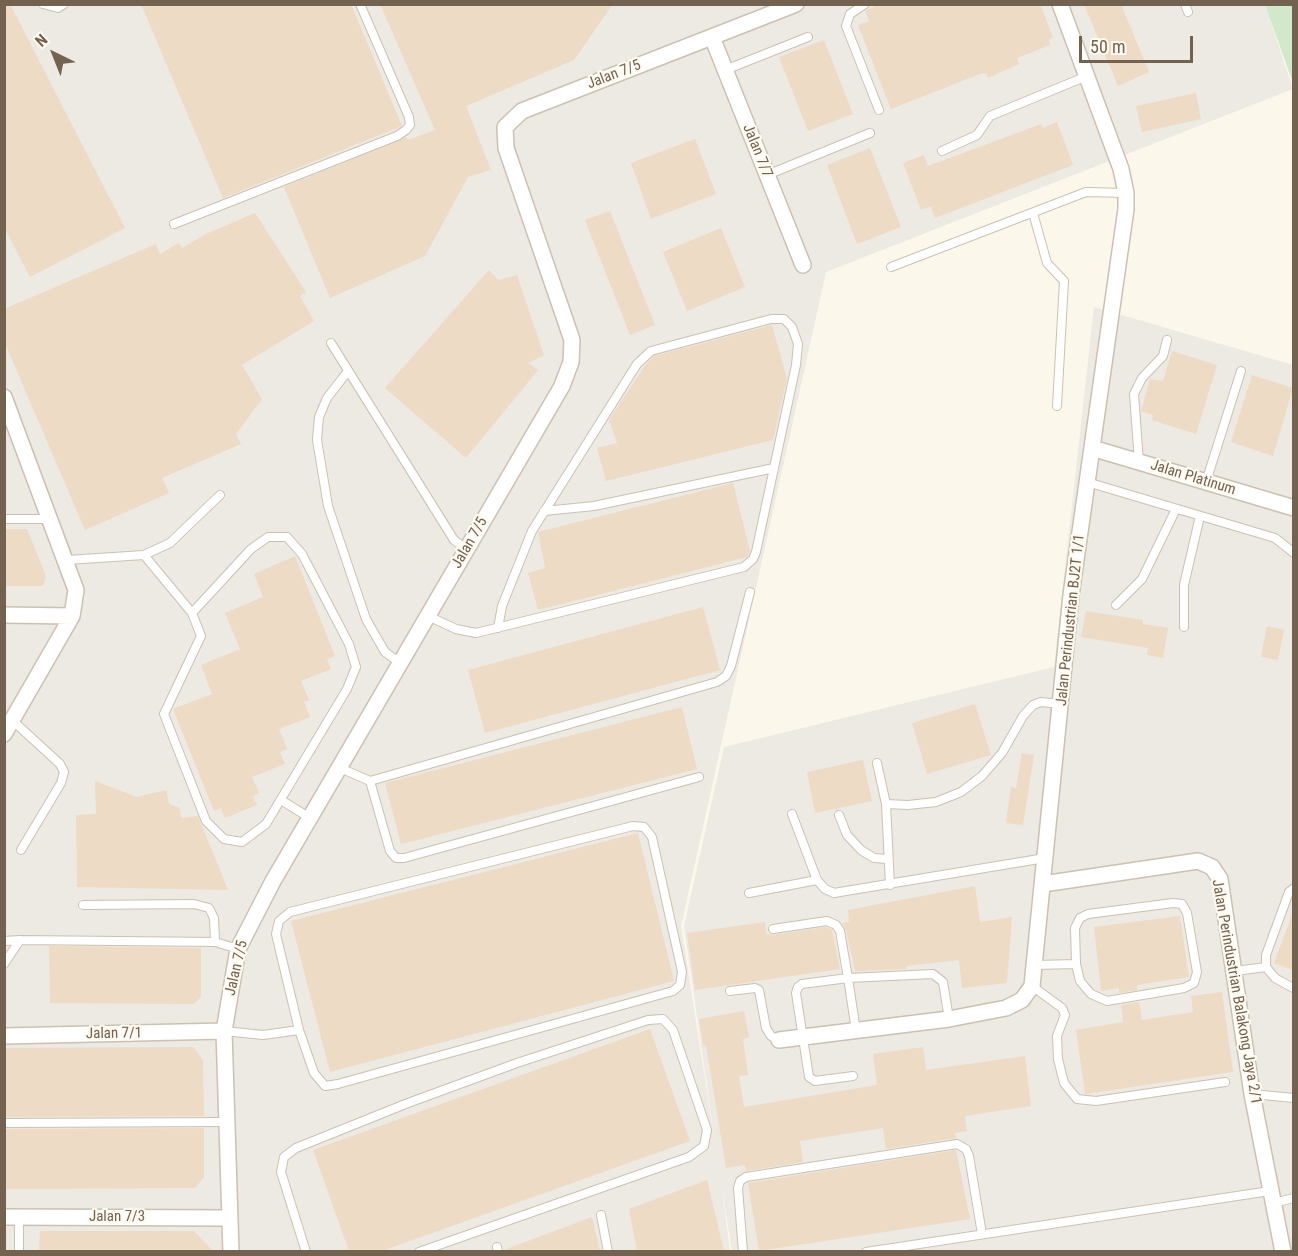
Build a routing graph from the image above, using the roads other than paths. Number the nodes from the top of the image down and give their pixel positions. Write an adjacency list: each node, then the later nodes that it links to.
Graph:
1 (43, 4): 2 (lane)
2 (64, 4)
3 (360, 4): 17 (lane)
4 (796, 4): 7 (street, Jalan 7/5)
5 (865, 4): 11 (lane)
6 (1060, 4): 10 (street, Jalan Perindustrian BJ2T 1/1)
7 (712, 37): 9 (street, Jalan 7/7); 39 (street, Jalan 7/5)
8 (808, 37): 9 (lane)
9 (725, 69): 14 (street, Jalan 7/7)
10 (1087, 76): 13 (lane); 15 (street, Jalan Perindustrian BJ2T 1/1)
11 (879, 110)
12 (870, 133): 14 (lane)
13 (942, 151)
14 (767, 175): 18 (street, Jalan 7/7)
15 (1126, 193): 16 (lane); 27 (street, Jalan Perindustrian BJ2T 1/1)
16 (1033, 213): 19 (lane); 25 (lane)
17 (174, 224)
18 (803, 266)
19 (891, 267)
20 (1167, 340): 28 (lane)
21 (331, 343): 22 (lane)
22 (348, 371): 39 (lane); 51 (lane)
23 (1240, 371): 31 (lane)
24 (4, 397): 26 (street)
25 (1057, 406)
26 (10, 429): 38 (street)
27 (1092, 448): 28 (street, Jalan Platinum); 30 (street, Jalan Perindustrian BJ2T 1/1)
28 (1139, 462): 31 (street, Jalan Platinum)
29 (774, 468): 35 (lane); 35 (lane); 50 (lane)
30 (1087, 482): 33 (lane); 52 (street, Jalan Perindustrian BJ2T 1/1)
31 (1206, 482): 34 (street, Jalan Platinum)
32 (220, 495): 41 (lane)
33 (1176, 508): 36 (lane); 44 (lane)
34 (1293, 508)
35 (544, 511): 50 (lane)
36 (1200, 516): 40 (lane); 49 (lane)
37 (4, 519): 38 (lane)
38 (50, 519): 42 (street)
39 (466, 549): 47 (street, Jalan 7/5)
40 (1293, 553)
41 (144, 555): 42 (lane); 45 (lane)
42 (67, 560): 48 (street)
43 (750, 592): 58 (lane)
44 (1116, 605)
45 (192, 613): 59 (lane); 59 (lane)
46 (4, 615): 48 (street)
47 (428, 615): 50 (lane); 51 (street, Jalan 7/5)
48 (72, 616): 53 (street)
49 (1184, 627)
50 (498, 628)
51 (400, 663): 56 (street, Jalan 7/5)
52 (1062, 704): 60 (lane); 65 (street, Jalan Perindustrian BJ2T 1/1)
53 (9, 720): 54 (street); 64 (lane)
54 (4, 734)
55 (877, 763): 60 (lane)
56 (340, 768): 58 (lane); 63 (street, Jalan 7/5)
57 (699, 777): 58 (lane)
58 (370, 781)
59 (281, 800): 63 (lane)
60 (886, 804): 66 (lane)
61 (792, 814): 67 (lane)
62 (839, 815): 66 (lane)
63 (310, 818): 77 (street, Jalan 7/5)
64 (21, 850)
65 (1045, 858): 68 (street, Jalan Perindustrian BJ2T 1/1); 69 (lane)
66 (887, 859): 69 (lane)
67 (817, 880): 69 (lane); 71 (lane)
68 (1042, 884): 80 (street, Jalan Perindustrian BJ2T 1/1); 82 (street, Jalan Perindustrian Balakong Jaya 2/1)
69 (890, 885)
70 (1293, 888): 81 (lane)
71 (749, 893)
72 (83, 905): 76 (lane)
73 (773, 929): 83 (lane)
74 (20, 940): 75 (lane); 76 (lane); 78 (lane)
75 (4, 941)
76 (215, 942): 77 (lane)
77 (238, 949): 89 (street, Jalan 7/5)
78 (4, 964)
79 (1076, 964): 79 (lane); 80 (lane)
80 (1035, 965): 84 (street, Jalan Perindustrian BJ2T 1/1)
81 (1266, 968): 82 (lane); 85 (lane)
82 (1234, 970): 96 (street, Jalan Perindustrian Balakong Jaya 2/1)
83 (848, 978): 87 (lane); 90 (lane); 92 (lane)
84 (1032, 986): 87 (street); 95 (lane)
85 (1293, 988)
86 (730, 991): 93 (lane)
87 (949, 1019): 90 (street)
88 (299, 1030): 88 (lane); 89 (lane)
89 (224, 1031): 91 (street, Jalan 7/1); 98 (street, Jalan 7/5)
90 (856, 1031): 92 (street)
91 (4, 1036)
92 (802, 1038): 93 (street); 94 (lane)
93 (779, 1040)
94 (853, 1076)
95 (1225, 1082)
96 (1252, 1094): 97 (lane); 100 (street, Jalan Perindustrian Balakong Jaya 2/1)
97 (1293, 1098)
98 (225, 1122): 99 (lane); 104 (street, Jalan 7/5)
99 (4, 1123)
100 (1271, 1197): 101 (lane); 105 (lane); 113 (street, Jalan Perindustrian Balakong Jaya 2/1)
101 (1293, 1198)
102 (601, 1215): 110 (lane)
103 (12, 1217): 104 (street, Jalan 7/3); 106 (lane)
104 (229, 1218): 107 (street, Jalan 7/5)
105 (982, 1234): 111 (lane); 112 (lane)
106 (19, 1251)
107 (231, 1251)
108 (306, 1251): 109 (lane)
109 (419, 1251)
110 (608, 1251)
111 (743, 1251)
112 (866, 1251)
113 (1283, 1251)

